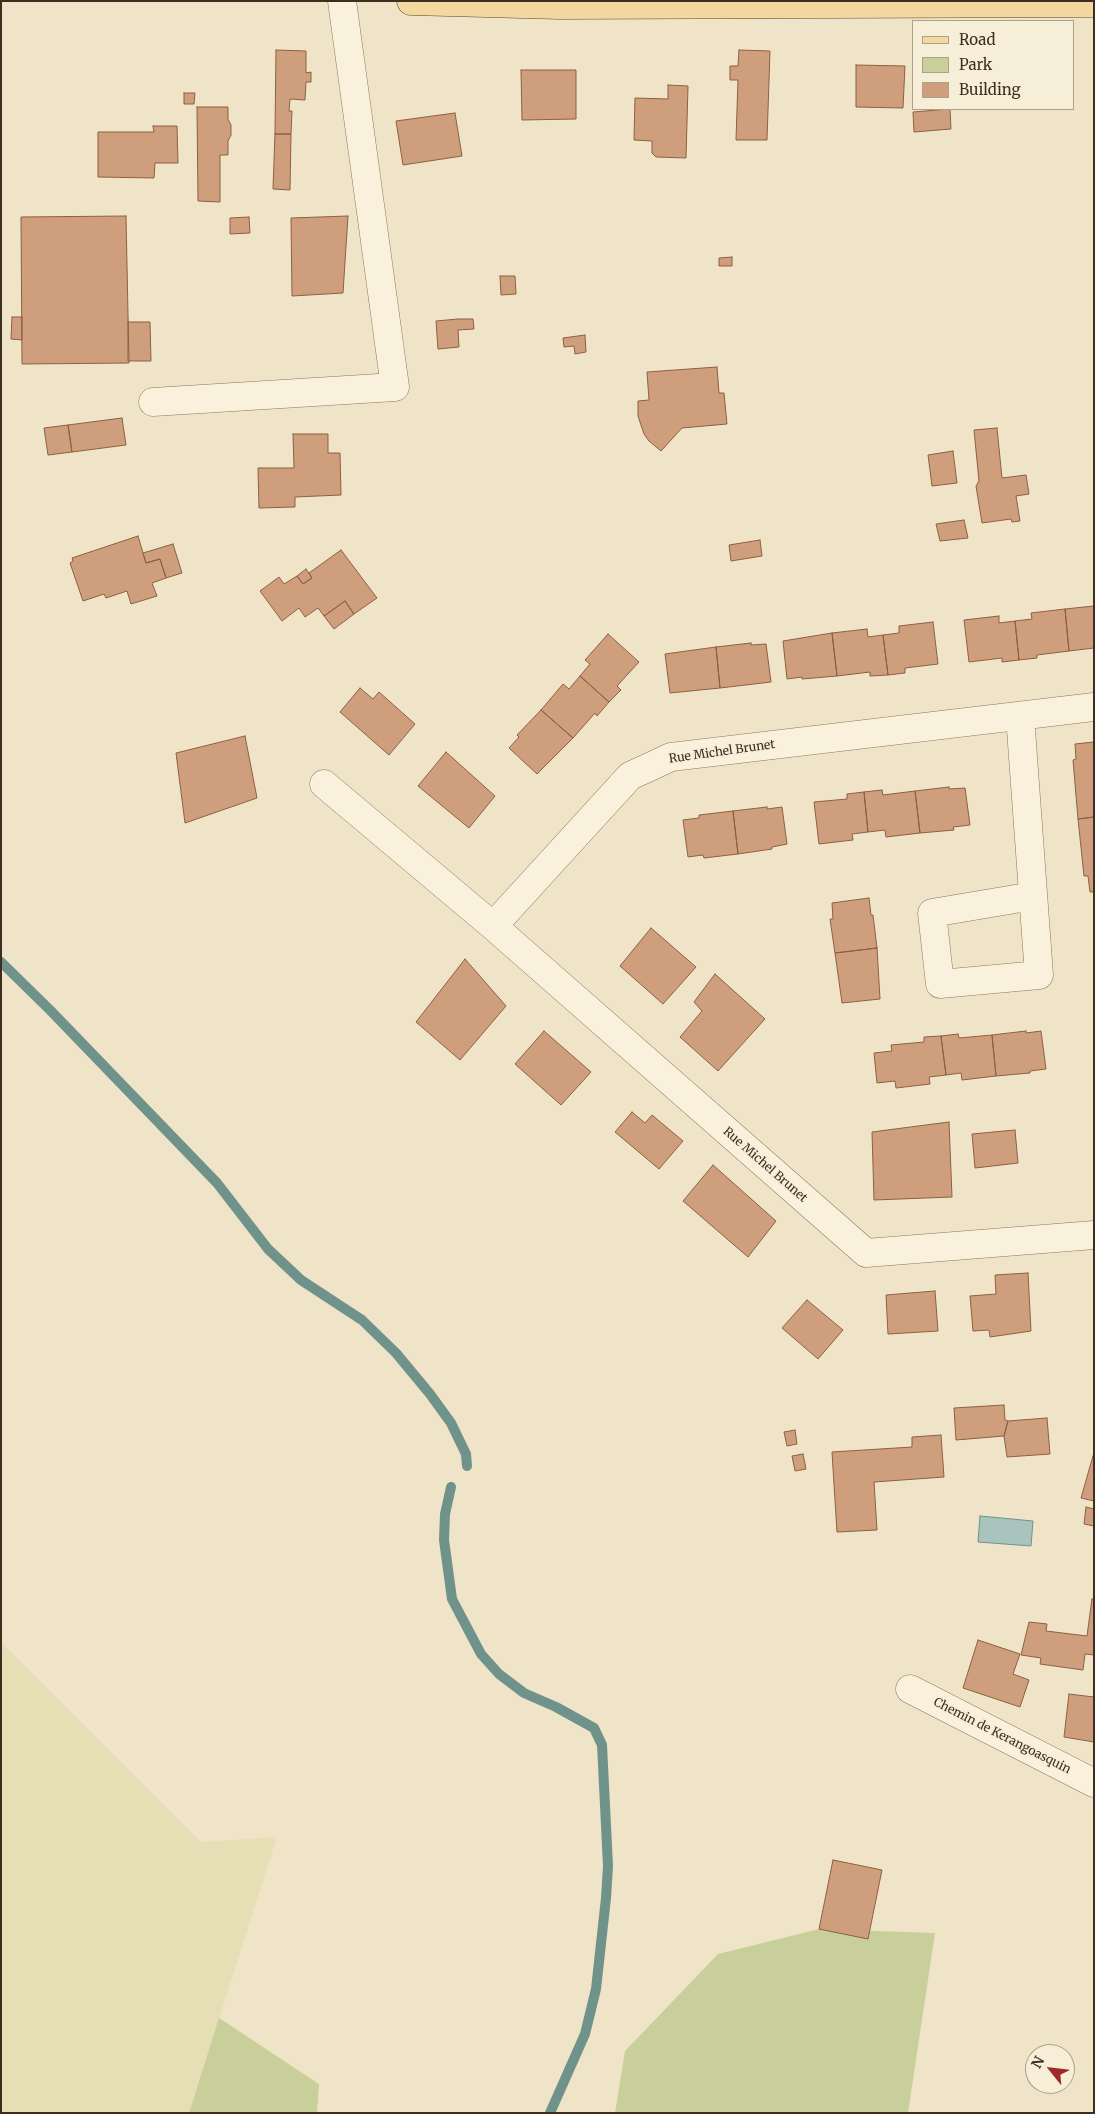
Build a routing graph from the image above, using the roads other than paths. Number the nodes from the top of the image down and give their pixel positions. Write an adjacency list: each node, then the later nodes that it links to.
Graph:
1 (342, 1): 4 (street)
2 (411, 1): 3 (main road)
3 (1094, 3)
4 (153, 402)
5 (1094, 707): 6 (street, Rue Michel Brunet)
6 (1020, 716): 8 (street); 9 (street, Rue Michel Brunet)
7 (324, 784): 9 (street, Rue Michel Brunet)
8 (1033, 896): 8 (street)
9 (493, 926): 10 (street, Rue Michel Brunet)
10 (1094, 1235)
11 (910, 1689): 12 (street, Chemin de Kerangoasquin)
12 (1094, 1784)

